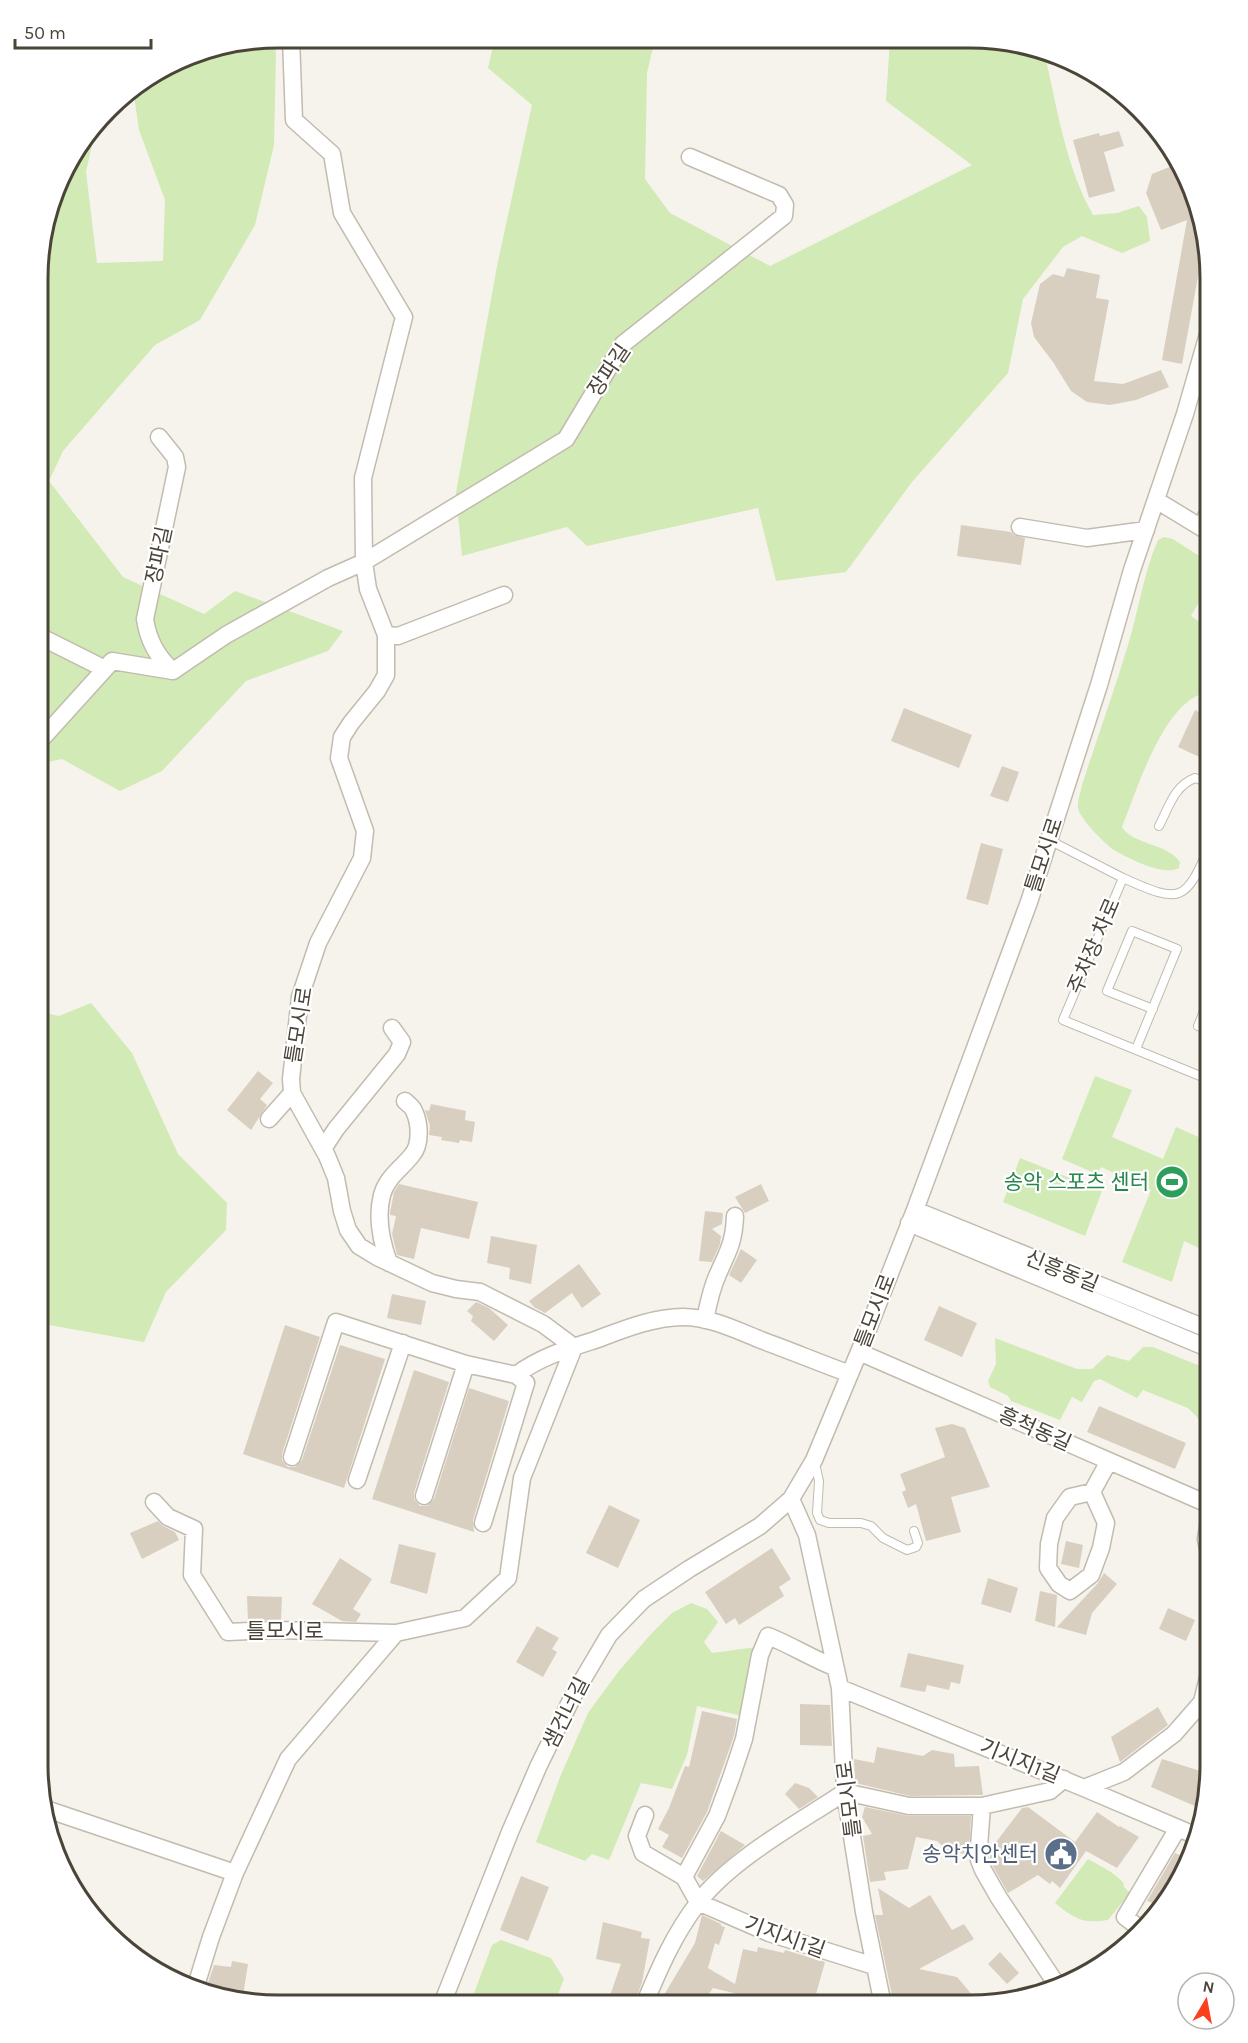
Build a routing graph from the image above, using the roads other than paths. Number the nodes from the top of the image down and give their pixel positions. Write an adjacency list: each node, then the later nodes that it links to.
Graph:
1 (291, 48): 9 (street)
2 (690, 157): 9 (street, 장파길)
3 (1200, 362): 5 (street, 틀모시로)
4 (159, 437): 14 (street, 장파길)
5 (1156, 500): 6 (street); 8 (street, 틀모시로)
6 (1200, 526)
7 (1020, 528): 8 (street)
8 (1146, 530): 18 (street, 틀모시로)
9 (364, 562): 11 (street); 14 (street, 장파길)
10 (504, 595): 11 (street)
11 (386, 636): 25 (street, 틀모시로)
12 (48, 640): 13 (street)
13 (105, 669): 14 (street); 15 (street)
14 (173, 671)
15 (48, 732)
16 (1200, 779): 17 (lane)
17 (1159, 826)
18 (1049, 840): 20 (lane, 주차장 차로); 30 (street, 틀모시로)
19 (1200, 868): 20 (lane)
20 (1123, 878): 23 (lane, 주차장 차로)
21 (1153, 1009): 21 (lane, 주차장 차로); 23 (lane, 주차장 차로)
22 (392, 1028): 28 (street)
23 (1136, 1049): 24 (lane, 주차장 차로)
24 (1200, 1076)
25 (292, 1093): 27 (street); 28 (street, 틀모시로)
26 (405, 1101): 31 (street)
27 (268, 1119)
28 (323, 1149): 31 (street, 틀모시로)
29 (735, 1216): 32 (street)
30 (912, 1217): 33 (street, 신흥동길); 35 (street); 37 (street, 틀모시로)
31 (389, 1263): 36 (street, 틀모시로)
32 (705, 1320): 36 (street, 틀모시로); 39 (street, 틀모시로)
33 (1200, 1326)
34 (403, 1343): 38 (street); 41 (street); 44 (street)
35 (1200, 1345)
36 (574, 1347): 40 (street); 52 (street, 틀모시로)
37 (859, 1352): 39 (street, 틀모시로); 43 (street, 흥척동길)
38 (466, 1364): 40 (street); 46 (street)
39 (850, 1374): 42 (street, 틀모시로)
40 (516, 1376): 50 (street)
41 (292, 1457)
42 (814, 1460): 47 (street, 틀모시로); 51 (lane)
43 (1109, 1461): 45 (street); 48 (street, 흥척동길)
44 (357, 1480)
45 (1092, 1492): 45 (street)
46 (424, 1496)
47 (791, 1499): 53 (street, 틀모시로); 71 (street, 샘건너길)
48 (1200, 1501)
49 (154, 1502): 52 (street, 틀모시로)
50 (483, 1523)
51 (914, 1531)
52 (396, 1633): 64 (street)
53 (834, 1666): 54 (street, 틀모시로); 65 (street)
54 (840, 1688): 56 (street, 기시지1길); 58 (street, 틀모시로)
55 (1200, 1704): 57 (street)
56 (1064, 1779): 57 (street, 기시지1길); 59 (street)
57 (1084, 1788): 62 (street, 기시지1길)
58 (845, 1792): 59 (street); 66 (street); 68 (street, 틀모시로)
59 (982, 1806): 69 (street)
60 (52, 1811): 64 (street)
61 (645, 1815): 65 (street)
62 (1178, 1828): 63 (street, 기시지1길); 67 (street)
63 (1190, 1833)
64 (236, 1873): 70 (street)
65 (684, 1877): 66 (street)
66 (698, 1902): 68 (street, 기지시1길); 72 (street)
67 (1136, 1925)
68 (874, 1966): 73 (street, 틀모시로)
69 (1053, 1979)
70 (198, 1980)
71 (446, 1995)
72 (648, 1995)
73 (881, 1995)

